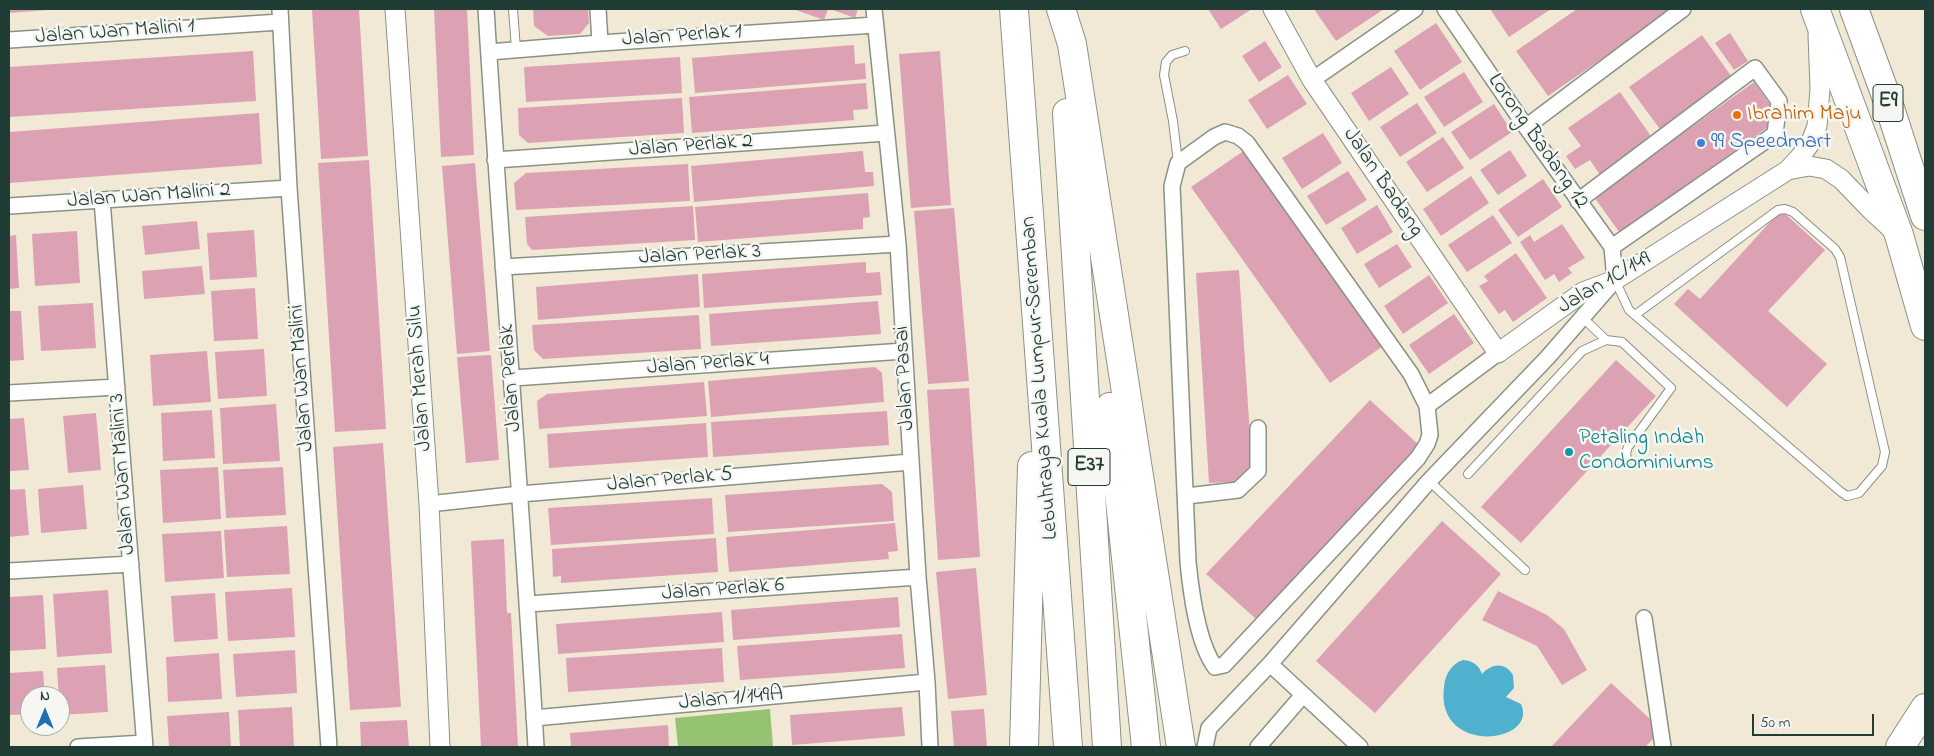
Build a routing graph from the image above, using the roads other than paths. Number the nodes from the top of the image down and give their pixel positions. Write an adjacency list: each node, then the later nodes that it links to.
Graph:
1 (395, 9): 56 (street, Jalan Merah Silu)
2 (486, 9): 20 (street, Jalan Perlak)
3 (513, 9): 18 (lane)
4 (598, 9): 17 (street)
5 (874, 9): 15 (street, Jalan Pasai)
6 (1014, 9): 38 (highway, Lebuhraya Kuala Lumpur–Seremban / E37)
7 (1060, 9): 27 (highway, Lebuhraya Kuala Lumpur–Seremban / E37); 80 (highway)
8 (1273, 9): 21 (street, Jalan Badang)
9 (1415, 9): 21 (street)
10 (1445, 9): 22 (street, Lorong Badang 12)
11 (1683, 9): 22 (street)
12 (1854, 9): 32 (highway, E9)
13 (1816, 13): 26 (street, Jalan 1C/149); 33 (highway, E9)
14 (280, 15): 16 (street, Jalan Wan Malini 1); 28 (street, Jalan Wan Malini)
15 (876, 25): 17 (street, Jalan Perlak 1); 23 (street, Jalan Pasai)
16 (9, 40)
17 (600, 43): 18 (street, Jalan Perlak 1)
18 (516, 49): 20 (street, Jalan Perlak 1)
19 (1185, 50): 25 (lane)
20 (488, 52): 24 (street, Jalan Perlak)
21 (1312, 80): 44 (street, Jalan Badang)
22 (1526, 127): 30 (street, Lorong Badang 12)
23 (886, 133): 24 (street, Jalan Perlak 2); 34 (street, Jalan Pasai)
24 (495, 160): 36 (street, Jalan Perlak)
25 (1178, 163): 48 (street); 55 (street)
26 (1788, 170): 33 (street, Jalan 1C/149); 37 (street, Jalan 1C/149)
27 (1071, 186): 78 (highway, Lebuhraya Kuala Lumpur–Seremban / E37); 79 (highway)
28 (289, 188): 29 (street, Jalan Wan Malini 2); 71 (street, Jalan Wan Malini)
29 (102, 200): 31 (street, Jalan Wan Malini 2); 46 (street, Jalan Wan Malini 3)
30 (1578, 201): 35 (street, Lorong Badang 12); 35 (street)
31 (9, 206)
32 (1923, 208)
33 (1899, 235): 41 (highway, E9)
34 (898, 244): 36 (street, Jalan Perlak 3); 43 (street, Jalan Pasai)
35 (1612, 247): 37 (street)
36 (503, 267): 45 (street, Jalan Perlak)
37 (1615, 280): 39 (lane); 40 (street); 44 (street, Jalan 1C/149)
38 (1037, 315): 65 (highway, Lebuhraya Kuala Lumpur–Seremban / E37); 75 (highway)
39 (1635, 315): 39 (lane)
40 (1582, 317): 42 (lane); 53 (street)
41 (1925, 326)
42 (1606, 340): 50 (lane); 52 (lane)
43 (904, 351): 45 (street, Jalan Perlak 4); 51 (street, Jalan Pasai)
44 (1498, 353): 48 (street, Jalan 1C/149)
45 (513, 378): 54 (street, Jalan Perlak)
46 (117, 387): 47 (street); 57 (street, Jalan Wan Malini 3)
47 (9, 393)
48 (1427, 406): 55 (street)
49 (1258, 428): 55 (street)
50 (1628, 460)
51 (911, 462): 54 (street, Jalan Perlak 5); 60 (street, Jalan Pasai)
52 (1468, 474)
53 (1429, 481): 59 (lane); 63 (street)
54 (520, 494): 56 (street, Jalan Perlak 5); 61 (street, Jalan Perlak)
55 (1186, 496)
56 (429, 504): 72 (street, Jalan Merah Silu)
57 (130, 564): 58 (street); 69 (street, Jalan Wan Malini 3)
58 (9, 570)
59 (1526, 570)
60 (918, 577): 61 (street, Jalan Perlak 6); 64 (street, Jalan Pasai)
61 (528, 604): 68 (street, Jalan Perlak)
62 (1644, 618): 84 (street)
63 (1270, 664): 66 (street); 81 (street)
64 (927, 682): 68 (street, Jalan 1/149A); 74 (street, Jalan Pasai)
65 (1064, 692): 76 (highway); 77 (highway, Lebuhraya Kuala Lumpur–Seremban / E37)
66 (1303, 695): 82 (street); 83 (street)
67 (1925, 708): 85 (highway)
68 (534, 718): 73 (street, Jalan Perlak)
69 (145, 745): 70 (street)
70 (78, 747)
71 (329, 747)
72 (440, 747)
73 (536, 747)
74 (930, 747)
75 (1024, 747)
76 (1052, 747)
77 (1068, 747)
78 (1107, 747)
79 (1146, 747)
80 (1181, 747)
81 (1205, 747)
82 (1258, 747)
83 (1360, 747)
84 (1663, 747)
85 (1900, 747)

